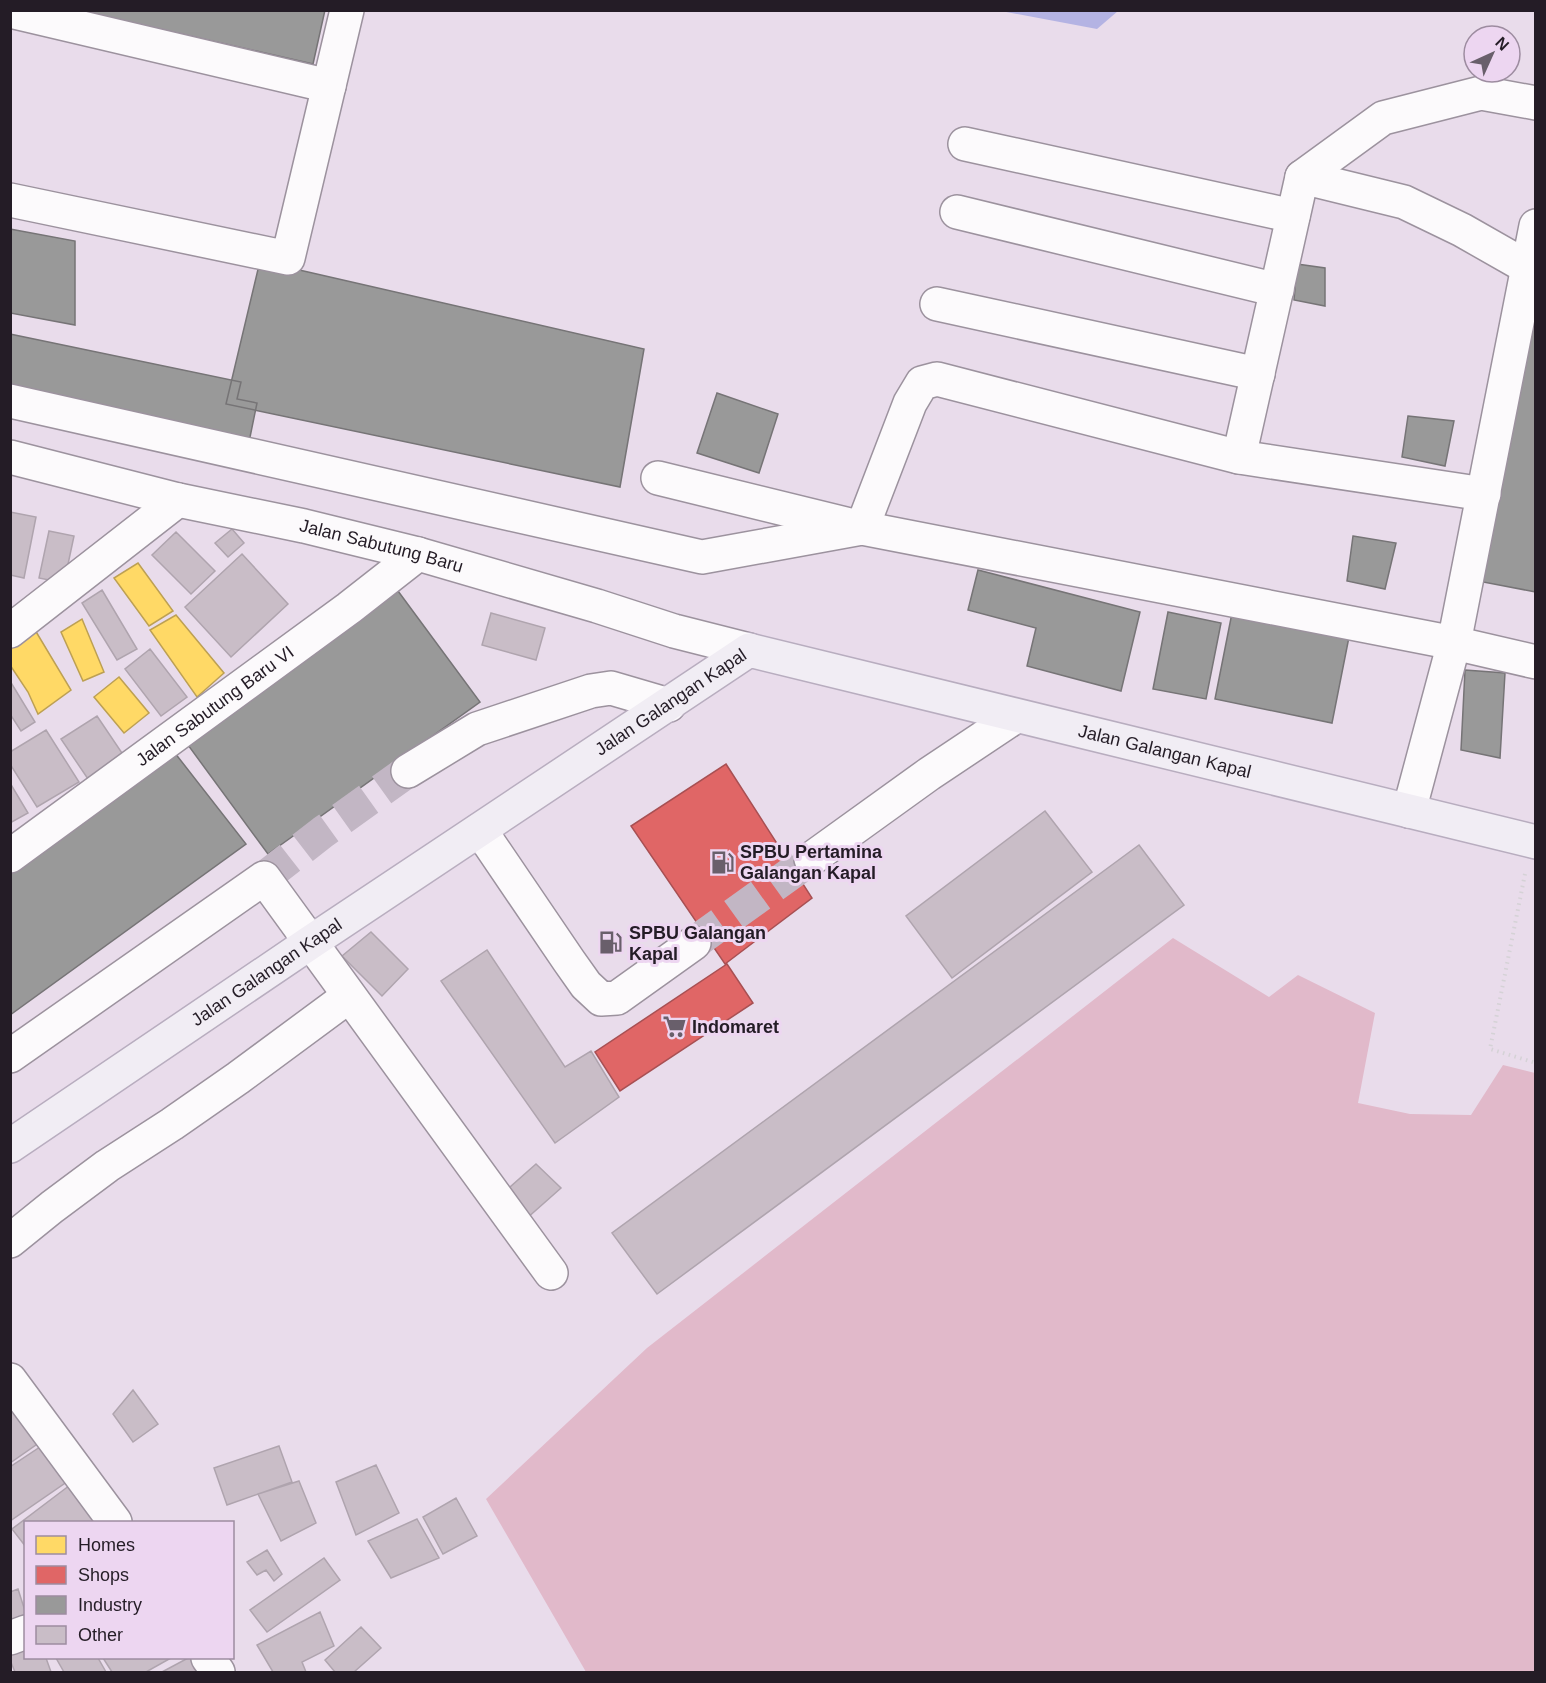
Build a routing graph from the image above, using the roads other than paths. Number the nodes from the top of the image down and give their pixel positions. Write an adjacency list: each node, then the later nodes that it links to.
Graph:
1 (347, 10): 3 (street)
2 (10, 11): 3 (street)
3 (330, 87): 7 (street)
4 (1536, 103): 6 (street)
5 (965, 144): 9 (street)
6 (1302, 177): 9 (street); 11 (street)
7 (10, 200)
8 (957, 212): 12 (street)
9 (1293, 216): 12 (street)
10 (1536, 226): 11 (street)
11 (1527, 267): 19 (street)
12 (1277, 290): 14 (street)
13 (937, 304): 14 (street)
14 (1258, 374): 17 (street)
15 (10, 401): 21 (street)
16 (10, 457): 20 (street, Jalan Sabutung Baru)
17 (1239, 457): 19 (street); 21 (street)
18 (658, 478): 21 (street)
19 (1484, 494): 24 (street)
20 (178, 500): 22 (street, Jalan Sabutung Baru); 23 (street)
21 (862, 528): 24 (street)
22 (418, 554): 25 (street, Jalan Sabutung Baru); 33 (street, Jalan Sabutung Baru VI)
23 (10, 631)
24 (1454, 644): 26 (street); 30 (street)
25 (749, 650): 27 (main road, Jalan Galangan Kapal); 28 (main road, Jalan Galangan Kapal)
26 (1536, 662)
27 (669, 705): 29 (street); 31 (main road, Jalan Galangan Kapal)
28 (1016, 716): 30 (main road, Jalan Galangan Kapal); 34 (street)
29 (408, 771)
30 (1409, 811): 32 (main road, Jalan Galangan Kapal)
31 (480, 830): 35 (main road, Jalan Galangan Kapal); 36 (street)
32 (1534, 842)
33 (10, 856)
34 (811, 859)
35 (311, 942): 37 (street); 38 (street); 39 (main road, Jalan Galangan Kapal)
36 (694, 943)
37 (349, 996): 40 (street); 41 (street)
38 (10, 1056)
39 (10, 1146)
40 (10, 1241)
41 (551, 1273)
42 (10, 1380): 43 (street)
43 (114, 1521)
44 (209, 1659): 45 (street)
45 (218, 1672)

